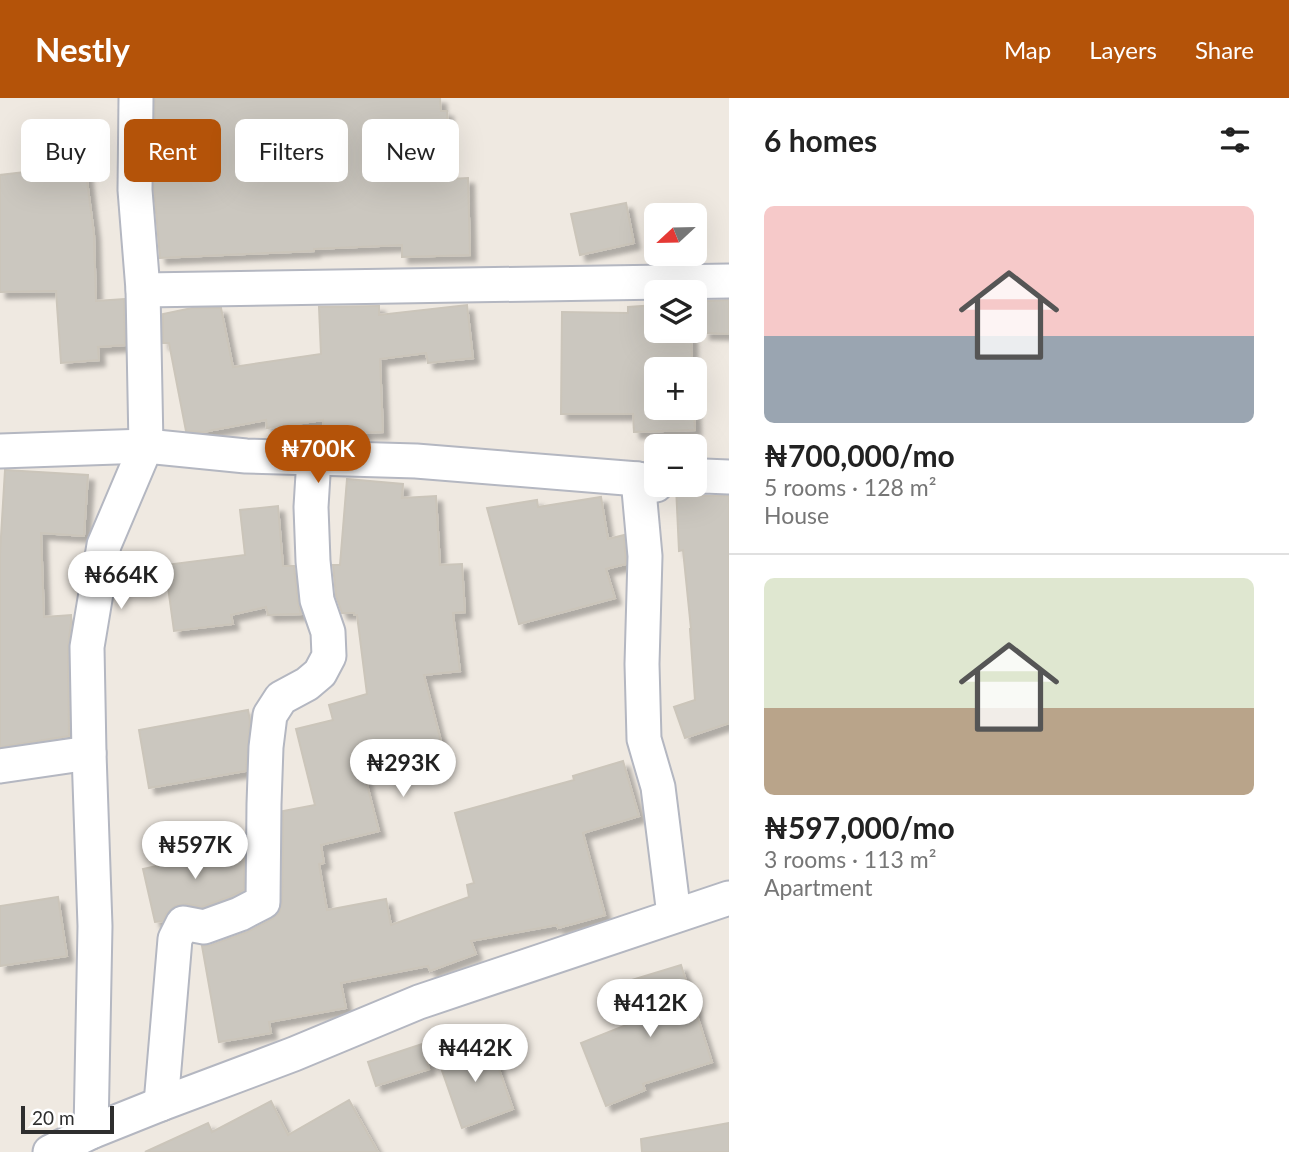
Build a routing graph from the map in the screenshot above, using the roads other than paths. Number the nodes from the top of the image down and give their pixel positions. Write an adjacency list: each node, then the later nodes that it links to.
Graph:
1 (136, 98): 3 (street)
2 (729, 281): 3 (street)
3 (143, 290): 4 (street)
4 (146, 446): 5 (street); 6 (street); 11 (street)
5 (0, 451)
6 (314, 458): 9 (street); 15 (street)
7 (707, 476): 8 (street)
8 (729, 477)
9 (644, 482)
10 (647, 497): 14 (street)
11 (89, 753): 12 (street); 16 (street)
12 (0, 766)
13 (729, 898): 14 (street)
14 (674, 915): 15 (street)
15 (160, 1104): 16 (street)
16 (91, 1132): 17 (street)
17 (50, 1152)

